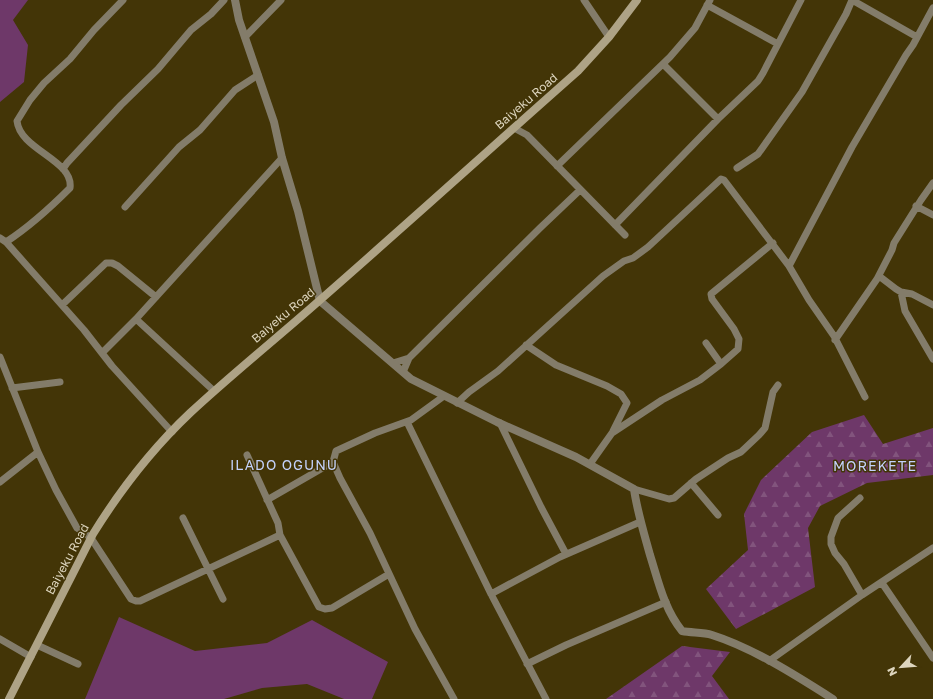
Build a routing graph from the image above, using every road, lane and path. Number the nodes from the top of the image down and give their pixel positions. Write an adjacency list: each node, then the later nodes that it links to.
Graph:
1 (122, 0): 24 (street)
2 (224, 0): 24 (street)
3 (235, 0): 11 (street)
4 (281, 0): 11 (street)
5 (584, 0): 12 (street)
6 (637, 0): 12 (main road, Baiyeku Road)
7 (801, 0): 14 (street)
8 (852, 0): 13 (street); 23 (street)
9 (709, 3): 14 (street); 15 (street)
10 (933, 8): 13 (street)
11 (245, 37): 16 (street)
12 (609, 37): 18 (main road, Baiyeku Road)
13 (917, 37): 34 (street)
14 (778, 44): 17 (street)
15 (663, 64): 17 (street); 22 (street)
16 (258, 75): 21 (street); 28 (street)
17 (718, 119): 30 (street)
18 (520, 122): 19 (main road, Baiyeku Road); 20 (street)
19 (514, 128): 20 (street); 38 (main road, Baiyeku Road)
20 (527, 135): 22 (street)
21 (282, 158): 37 (street); 38 (street)
22 (557, 166): 26 (street)
23 (737, 168)
24 (63, 169): 32 (street)
25 (933, 183): 27 (street)
26 (580, 190): 30 (street); 47 (street)
27 (916, 206): 29 (street); 35 (street)
28 (125, 207)
29 (933, 215)
30 (615, 225): 31 (street)
31 (625, 235)
32 (3, 240): 39 (street)
33 (773, 243): 34 (street); 44 (street); 50 (street)
34 (789, 266): 42 (street)
35 (879, 276): 36 (street); 42 (street)
36 (901, 292): 40 (street); 48 (street)
37 (156, 298): 39 (street); 41 (street)
38 (320, 300): 49 (street); 56 (main road, Baiyeku Road)
39 (62, 305): 45 (street)
40 (933, 305)
41 (136, 319): 45 (street); 56 (street)
42 (835, 340): 58 (street)
43 (706, 343): 50 (street)
44 (526, 346): 59 (street); 63 (street)
45 (102, 353): 62 (street)
46 (0, 357): 52 (street)
47 (409, 358): 49 (street); 51 (street)
48 (933, 359)
49 (393, 363): 51 (street)
50 (721, 364): 63 (street)
51 (403, 372): 57 (street)
52 (4, 377): 55 (street)
53 (60, 382): 55 (street)
54 (778, 385): 69 (street)
55 (12, 388): 64 (street)
56 (214, 392): 62 (main road, Baiyeku Road)
57 (444, 396): 59 (street); 60 (street)
58 (865, 397)
59 (457, 403): 61 (street)
60 (407, 422): 66 (street); 83 (street)
61 (500, 423): 67 (street); 79 (street)
62 (172, 432): 77 (main road, Baiyeku Road)
63 (612, 434): 67 (street)
64 (38, 452): 68 (street); 77 (street)
65 (247, 455): 72 (street)
66 (333, 462): 72 (street); 81 (street)
67 (590, 464): 70 (street)
68 (0, 482)
69 (691, 483): 70 (street); 73 (street)
70 (634, 489): 75 (street)
71 (860, 498): 84 (street)
72 (268, 500): 76 (street)
73 (718, 515)
74 (183, 518): 80 (street)
75 (640, 522): 79 (street); 86 (street)
76 (280, 535): 80 (street); 81 (street)
77 (91, 538): 80 (street); 88 (main road, Baiyeku Road)
78 (933, 548): 82 (street)
79 (566, 554): 83 (street)
80 (208, 569): 85 (street)
81 (389, 574): 96 (street)
82 (882, 583): 84 (street); 89 (street)
83 (491, 594): 94 (street)
84 (862, 596): 92 (street)
85 (223, 599)
86 (666, 602): 92 (street); 94 (street)
87 (0, 639): 90 (street)
88 (37, 645): 90 (main road, Baiyeku Road); 93 (street)
89 (931, 650): 91 (street)
90 (31, 657): 95 (main road, Baiyeku Road)
91 (933, 658)
92 (769, 661): 98 (street)
93 (78, 664)
94 (527, 664): 97 (street)
95 (9, 699)
96 (454, 699)
97 (546, 699)
98 (833, 699)

